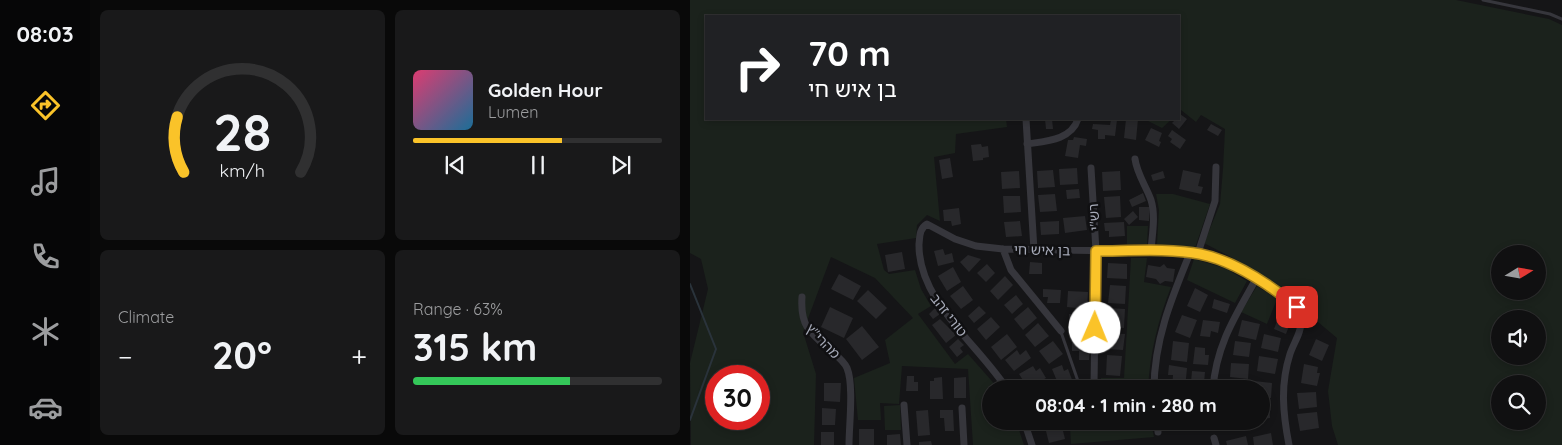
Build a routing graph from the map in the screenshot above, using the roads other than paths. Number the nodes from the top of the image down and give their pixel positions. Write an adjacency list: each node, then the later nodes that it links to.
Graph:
1 (1483, 0): 2 (lane)
2 (1562, 19)
3 (1026, 120): 5 (street)
4 (1078, 120): 5 (street)
5 (1027, 144): 10 (street)
6 (1135, 159): 12 (street)
7 (1091, 168): 11 (street, רש"י)
8 (1216, 168): 13 (street)
9 (1003, 249): 10 (street, בן איש חי); 16 (street); 17 (street, טורי זהב)
10 (1034, 250): 11 (street, בן איש חי)
11 (1096, 251): 12 (street, בן איש חי); 19 (street, רש"י)
12 (1151, 251): 13 (street, בן איש חי)
13 (1194, 253): 14 (street, בן איש חי); 20 (street)
14 (1256, 278): 21 (street); 29 (street, בן איש חי)
15 (802, 297): 25 (street, מהרי"ץ)
16 (1061, 331): 18 (lane)
17 (1000, 380)
18 (1078, 380)
19 (1094, 380)
20 (1155, 380)
21 (1214, 380)
22 (904, 405): 26 (street)
23 (962, 408): 27 (street)
24 (1027, 430): 28 (street)
25 (849, 445)
26 (906, 445)
27 (964, 445)
28 (1032, 445)
29 (1288, 445)

